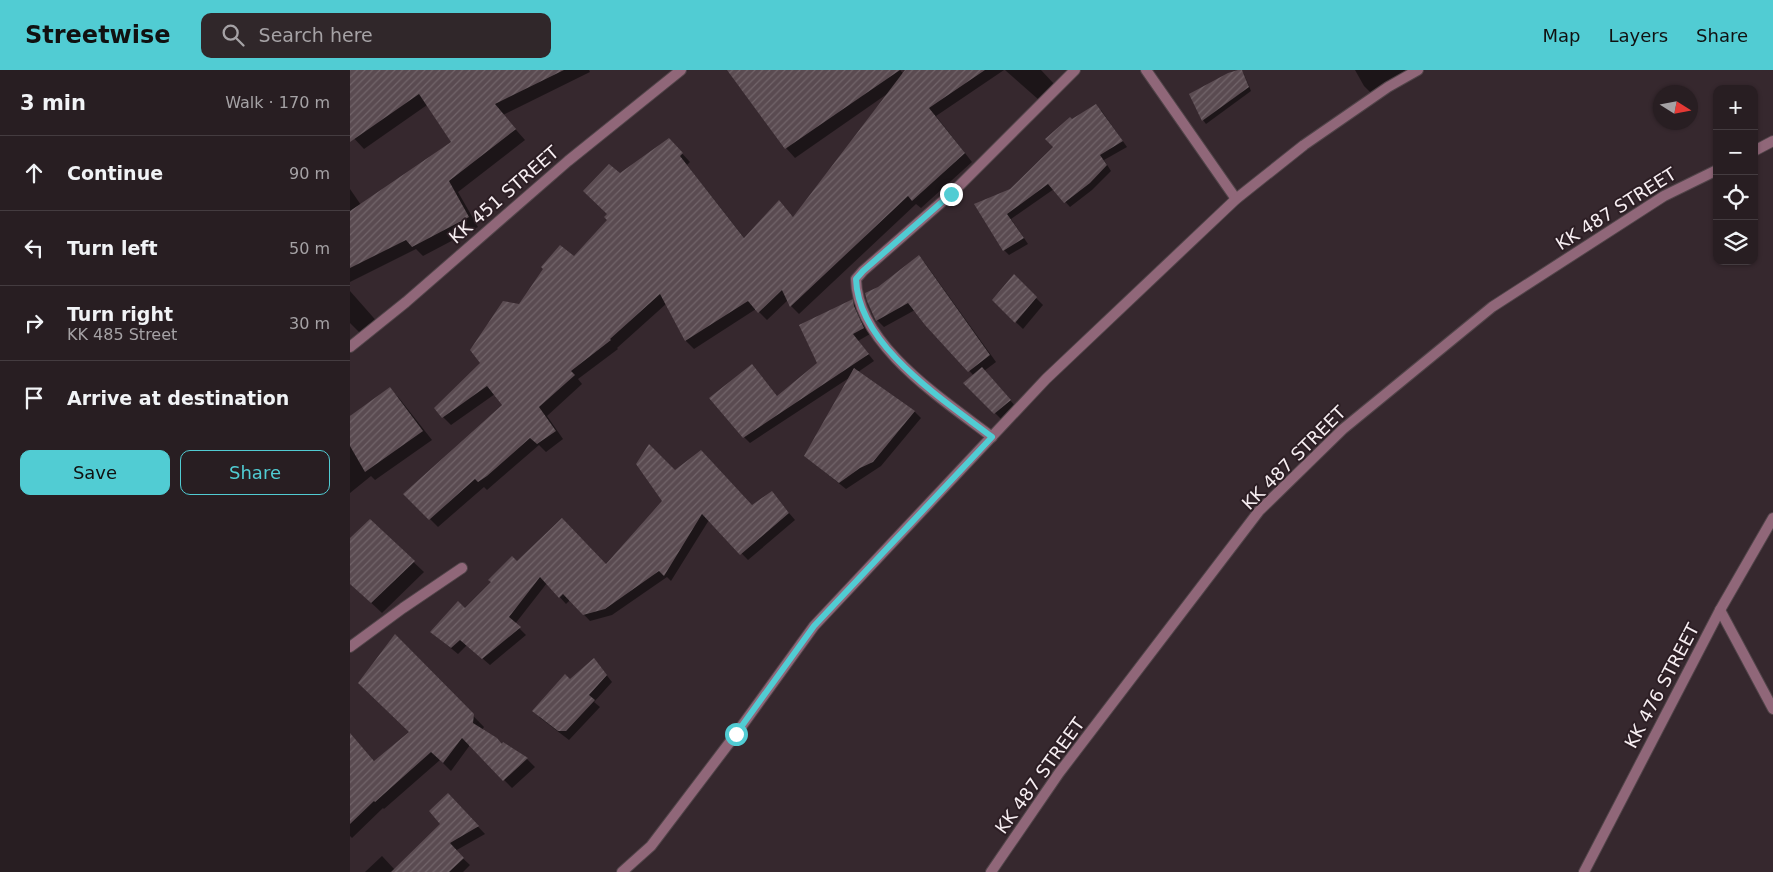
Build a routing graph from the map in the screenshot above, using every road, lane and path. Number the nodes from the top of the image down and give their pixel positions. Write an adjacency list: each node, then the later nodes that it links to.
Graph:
1 (680, 70): 9 (street, KK 451 STREET)
2 (1076, 70): 10 (street)
3 (1146, 70): 8 (street)
4 (1418, 70): 8 (street)
5 (1773, 141): 6 (street)
6 (1758, 149)
7 (1713, 172): 17 (street, KK 487 STREET)
8 (1236, 199): 10 (street)
9 (350, 348)
10 (992, 437): 16 (street)
11 (1773, 518): 13 (street, KK 476 STREET)
12 (462, 568): 14 (street)
13 (1720, 610): 15 (street); 18 (street, KK 476 STREET)
14 (350, 648)
15 (1773, 709)
16 (622, 872)
17 (991, 872)
18 (1584, 872)

